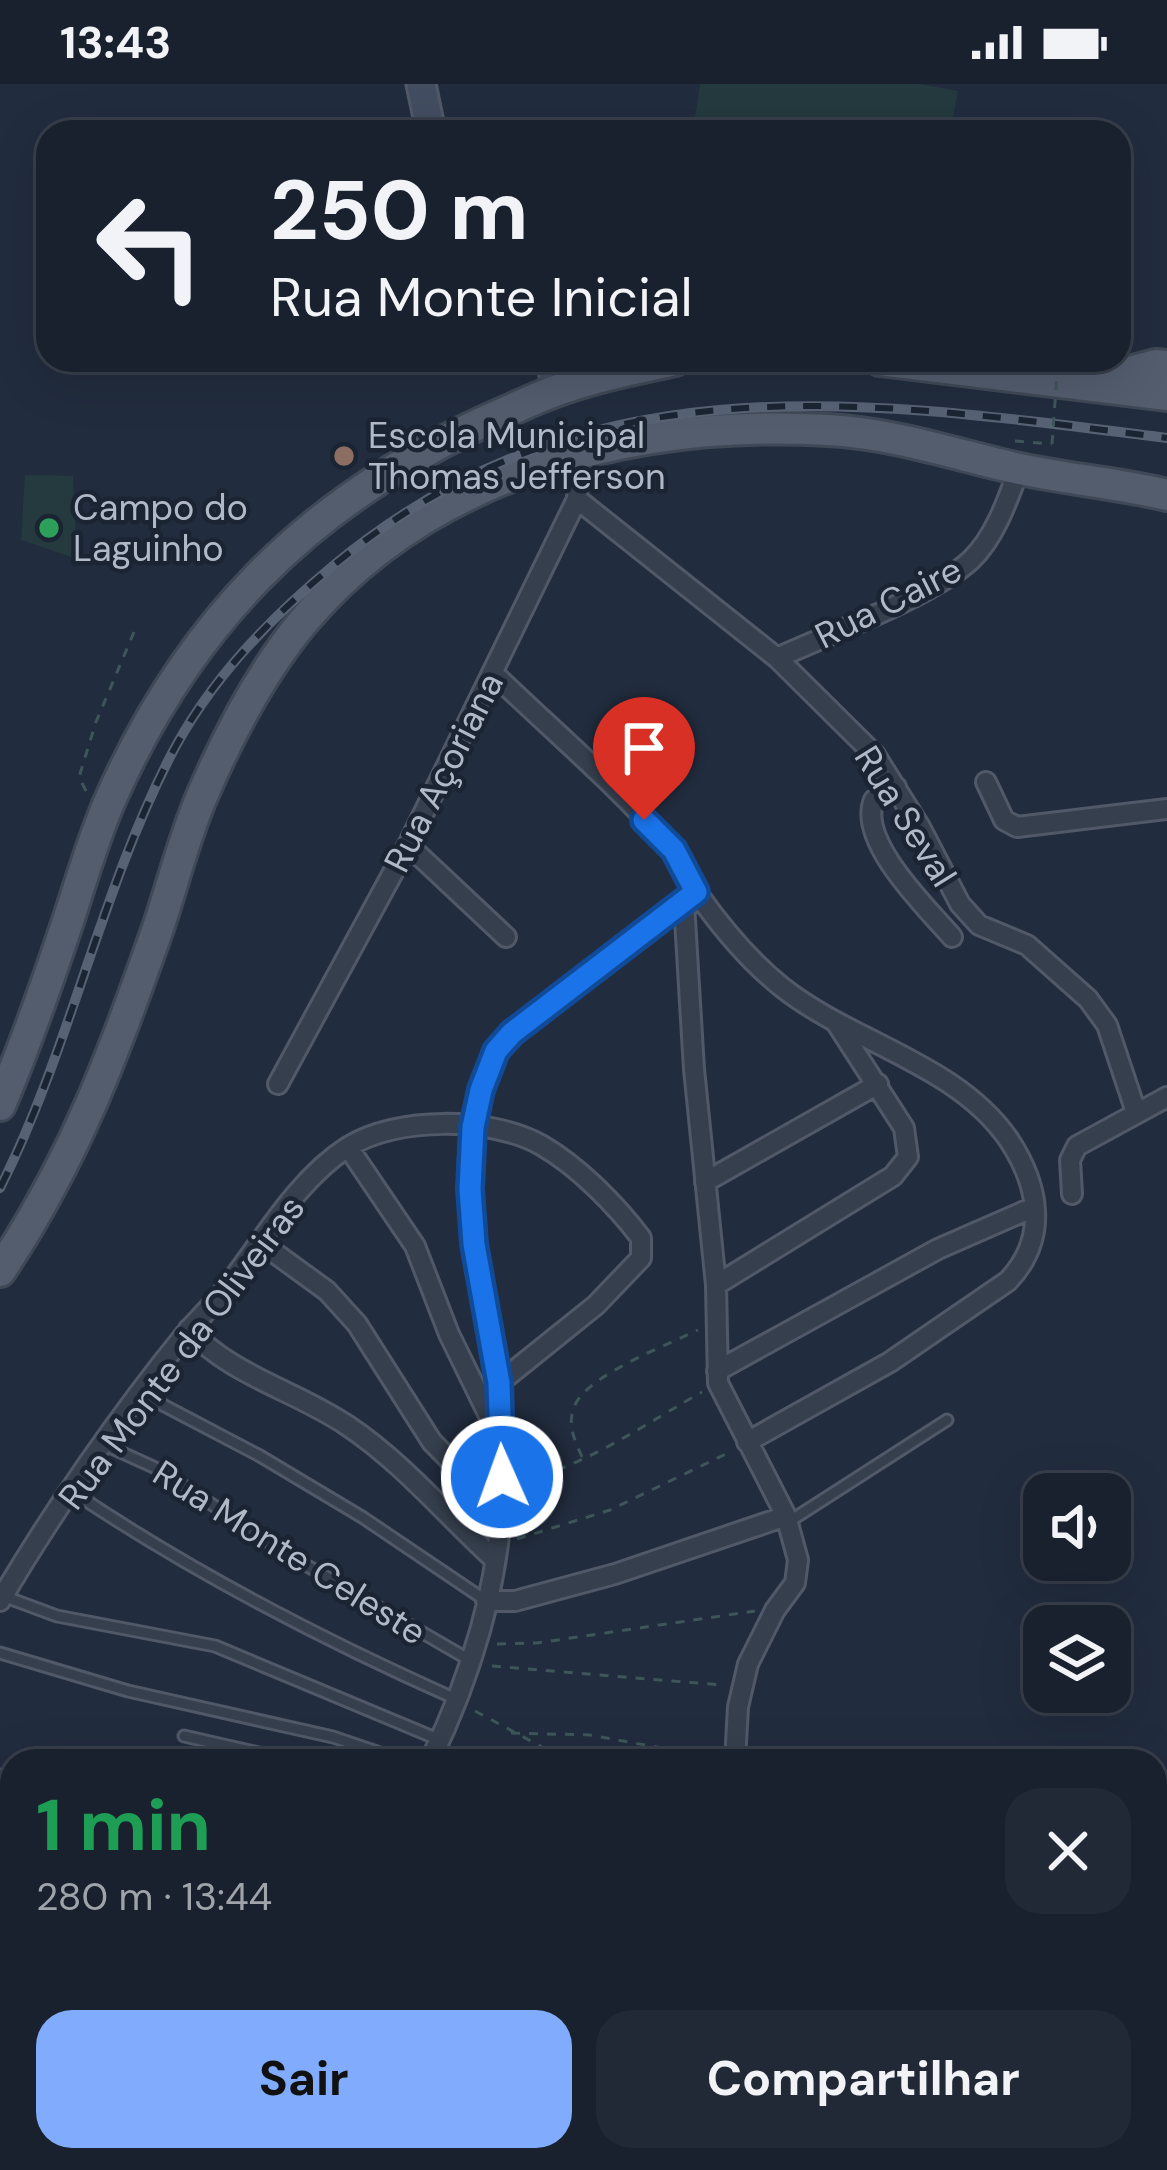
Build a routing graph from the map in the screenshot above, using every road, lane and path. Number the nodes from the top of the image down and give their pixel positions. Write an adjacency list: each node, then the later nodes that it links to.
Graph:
1 (421, 84): 2 (street)
2 (428, 120)
3 (1167, 366): 9 (main road)
4 (554, 372): 11 (street)
5 (623, 372): 11 (main road)
6 (972, 372): 10 (main road)
7 (1057, 372): 13 (path, bridge)
8 (1130, 372): 10 (main road)
9 (1131, 372)
10 (1079, 386): 12 (main road)
11 (556, 392): 23 (main road)
12 (1167, 395)
13 (1052, 444)
14 (579, 450): 15 (main road); 17 (street, Rua Açoriana); 41 (main road)
15 (1019, 469): 16 (main road); 19 (street, Rua Caire)
16 (1167, 495)
17 (577, 499): 19 (street, Rua Seval); 20 (street, Rua Açoriana)
18 (134, 632): 23 (path)
19 (777, 658): 22 (street, Rua Seval)
20 (494, 673): 25 (street, Rua Açoriana); 26 (street)
21 (986, 782): 24 (street)
22 (896, 787): 28 (street); 34 (street, Rua Seval)
23 (110, 801): 33 (main road)
24 (1167, 808)
25 (408, 844): 27 (street); 30 (street, Rua Açoriana)
26 (690, 897): 29 (street); 35 (street); 37 (street)
27 (506, 937)
28 (952, 937)
29 (833, 1018): 31 (street); 39 (street)
30 (278, 1084)
31 (878, 1084): 37 (street); 42 (street)
32 (1167, 1097): 34 (street)
33 (0, 1105)
34 (1136, 1112): 38 (street)
35 (473, 1127): 36 (street, Rua Monte da Oliveiras); 46 (street); 46 (street, Rua Monte da Oliveiras)
36 (348, 1147): 40 (street, Rua Monte da Oliveiras); 49 (street)
37 (705, 1182): 42 (street)
38 (1072, 1194)
39 (1034, 1207): 45 (street); 50 (street)
40 (261, 1243): 44 (street, Rua Monte da Oliveiras); 55 (street)
41 (0, 1271)
42 (716, 1285): 43 (street)
43 (717, 1321): 45 (street); 52 (path)
44 (190, 1329): 47 (street, Rua Monte da Oliveiras); 57 (street)
45 (717, 1377): 50 (street); 52 (path)
46 (499, 1383): 49 (street)
47 (140, 1393): 51 (street, Rua Monte da Oliveiras); 59 (lane)
48 (947, 1420): 56 (lane)
49 (501, 1440): 53 (street)
50 (747, 1442): 56 (street); 57 (path)
51 (105, 1445): 54 (street, Rua Monte da Oliveiras); 62 (lane, Rua Monte Celeste)
52 (582, 1459): 53 (path)
53 (502, 1477): 55 (street)
54 (73, 1492): 58 (street, Rua Monte da Oliveiras); 64 (lane)
55 (501, 1512): 57 (street)
56 (787, 1519): 59 (street); 60 (street)
57 (495, 1551): 59 (street)
58 (1, 1599): 67 (lane)
59 (486, 1601): 62 (street)
60 (775, 1610): 62 (path); 63 (street)
61 (0, 1653): 69 (lane)
62 (475, 1653): 63 (path); 64 (street)
63 (741, 1687): 74 (street)
64 (460, 1701): 65 (path); 67 (street)
65 (511, 1733): 72 (path); 73 (path)
66 (184, 1736): 68 (lane)
67 (440, 1739): 70 (street); 71 (path)
68 (241, 1749)
69 (367, 1749)
70 (435, 1749)
71 (457, 1749)
72 (544, 1749)
73 (668, 1749)
74 (735, 1749)

